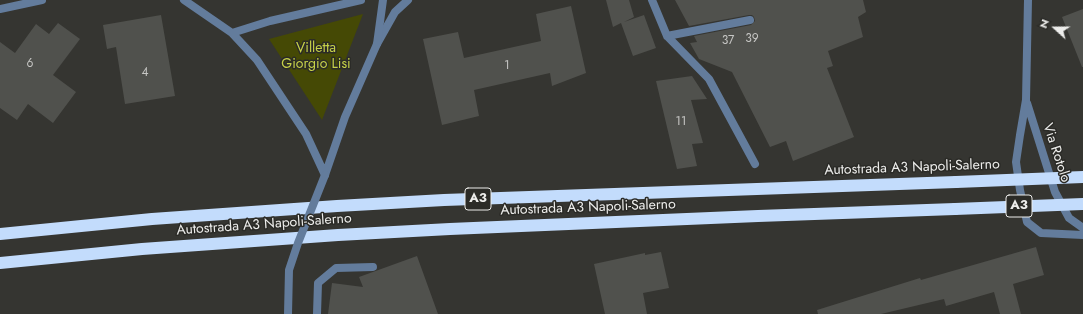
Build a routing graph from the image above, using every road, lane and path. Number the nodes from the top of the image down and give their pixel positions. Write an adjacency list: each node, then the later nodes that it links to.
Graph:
1 (42, 0): 8 (street)
2 (184, 0): 10 (street)
3 (361, 0): 10 (street)
4 (383, 0): 12 (street)
5 (408, 0): 12 (street)
6 (652, 0): 11 (street)
7 (1028, 0): 13 (street, Via Rotolo)
8 (0, 9)
9 (750, 20): 11 (street)
10 (232, 33): 15 (street)
11 (667, 36): 14 (street)
12 (377, 44): 15 (street)
13 (1026, 100): 18 (street, Via Rotolo); 20 (street, Via Rotolo)
14 (755, 164)
15 (324, 175): 23 (street, bridge)
16 (1083, 177): 19 (highway, Autostrada A3 Napoli-Salerno / A3, bridge)
17 (1083, 204): 21 (highway, Autostrada A3 Napoli-Salerno / A3, bridge)
18 (1083, 228)
19 (0, 234)
20 (1083, 235)
21 (0, 264)
22 (373, 267): 24 (street)
23 (288, 314)
24 (317, 314)

